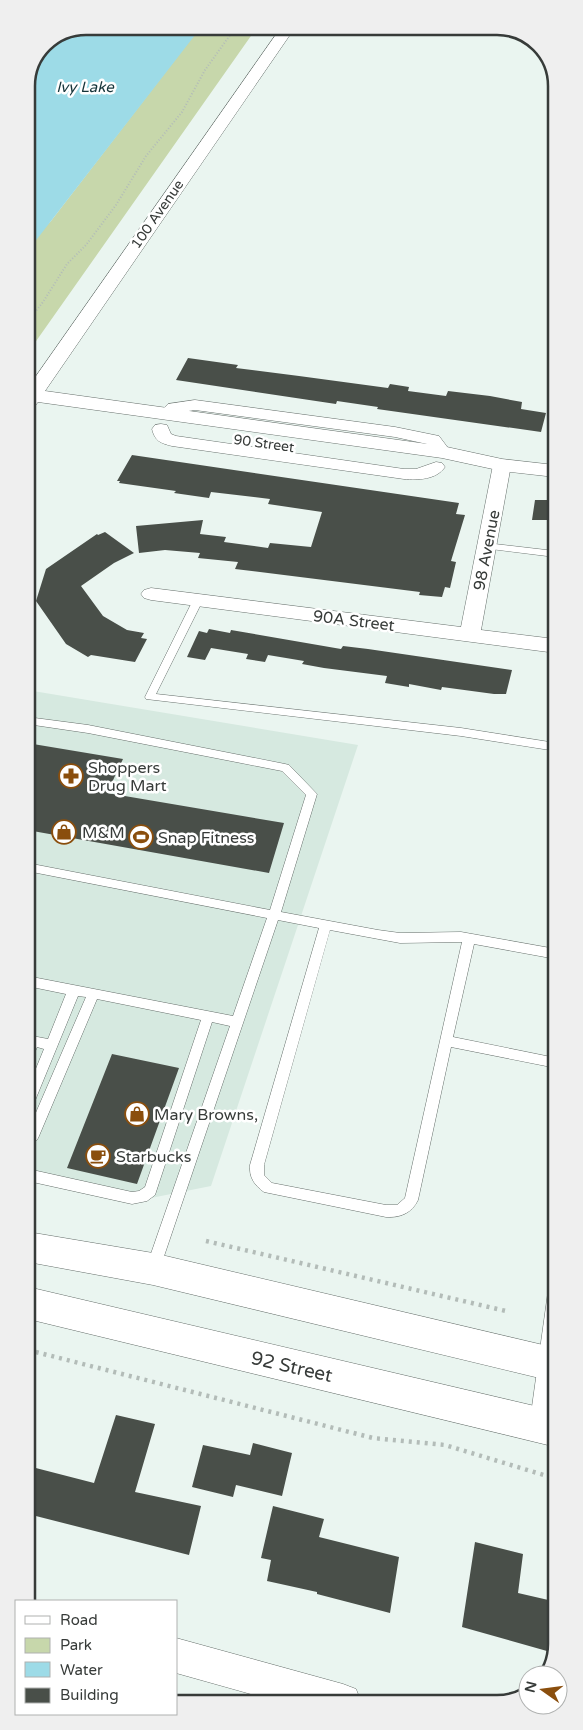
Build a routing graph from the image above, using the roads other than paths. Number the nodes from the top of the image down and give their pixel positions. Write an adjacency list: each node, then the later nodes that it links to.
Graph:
1 (283, 35): 2 (main road, 100 Avenue)
2 (35, 393)
3 (35, 403): 4 (main road, 90 Street)
4 (164, 422): 5 (main road, 90 Street); 5 (street)
5 (439, 459): 6 (main road, 90 Street)
6 (502, 465): 7 (main road, 90 Street); 8 (street, 98 Avenue)
7 (548, 470)
8 (486, 546): 9 (lane); 12 (street, 98 Avenue)
9 (548, 553)
10 (152, 594): 11 (street, 90A Street)
11 (198, 600): 12 (street, 90A Street); 15 (lane)
12 (470, 635): 13 (street, 90A Street)
13 (548, 645)
14 (35, 721): 17 (lane)
15 (548, 746)
16 (35, 869): 17 (lane)
17 (274, 914): 18 (lane); 25 (lane)
18 (326, 925): 19 (lane); 26 (lane)
19 (469, 938): 20 (lane); 26 (lane)
20 (548, 953)
21 (35, 983): 22 (lane)
22 (74, 990): 23 (lane); 28 (lane)
23 (93, 994): 24 (lane); 31 (lane)
24 (208, 1016): 25 (lane); 32 (lane)
25 (237, 1022): 34 (lane)
26 (446, 1041): 29 (lane)
27 (35, 1042): 28 (lane)
28 (51, 1045): 30 (lane)
29 (548, 1061)
30 (35, 1085)
31 (35, 1129)
32 (35, 1177)
33 (35, 1248): 34 (main road)
34 (153, 1269): 36 (main road)
35 (35, 1305): 38 (main road, 92 Street)
36 (548, 1363)
37 (548, 1411): 38 (lane)
38 (547, 1427)
39 (178, 1656): 40 (street)
40 (318, 1695)

